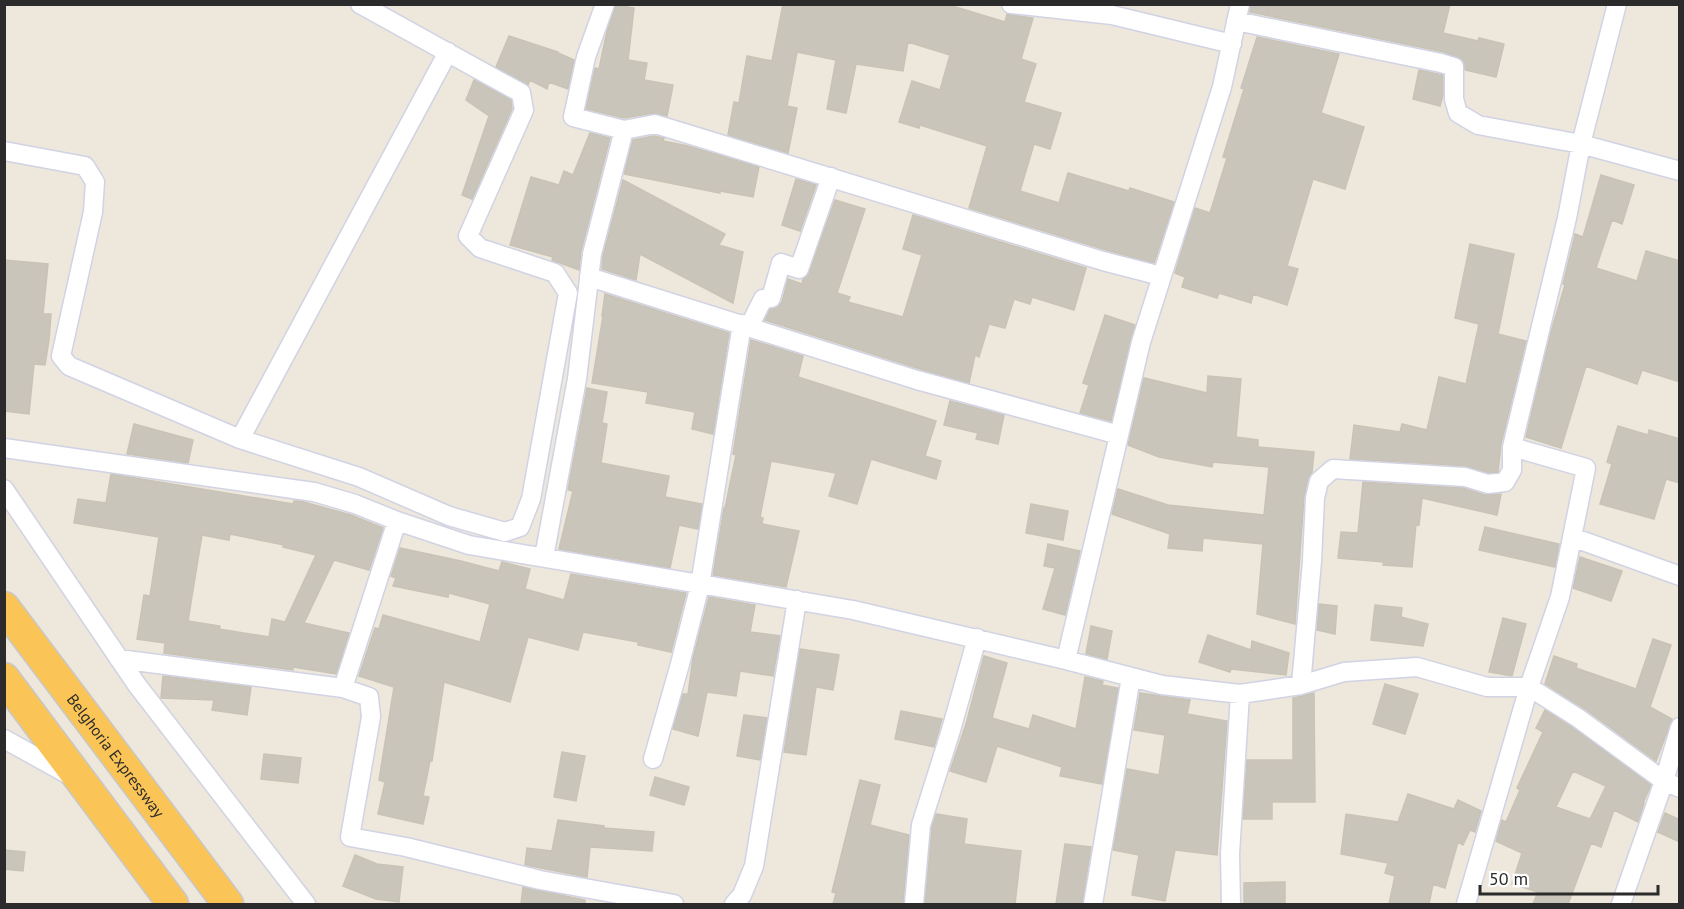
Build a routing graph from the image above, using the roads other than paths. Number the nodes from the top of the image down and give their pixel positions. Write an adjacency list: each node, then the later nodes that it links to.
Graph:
1 (360, 4): 7 (street)
2 (605, 4): 8 (street)
3 (1011, 4): 6 (street)
4 (1617, 4): 9 (street)
5 (1238, 13): 6 (street); 9 (street)
6 (1232, 44): 13 (street)
7 (448, 52): 17 (street); 17 (street)
8 (624, 130): 12 (street); 14 (street)
9 (1581, 144): 11 (street); 18 (street)
10 (4, 151): 17 (street)
11 (1680, 171)
12 (831, 177): 13 (street); 15 (street)
13 (1161, 276): 16 (street)
14 (589, 277): 15 (street); 23 (street)
15 (745, 326): 16 (street); 25 (street)
16 (1119, 435): 30 (street)
17 (240, 439)
18 (1512, 447): 22 (street); 33 (street)
19 (4, 448): 21 (street)
20 (4, 489): 29 (street)
21 (397, 521): 23 (street); 35 (street)
22 (1572, 537): 24 (street); 34 (street)
23 (544, 557): 25 (street)
24 (1680, 576)
25 (700, 585): 26 (street); 39 (street)
26 (797, 600): 28 (street); 42 (street)
27 (4, 606): 44 (highway, Belghoria Expressway)
28 (977, 638): 30 (street); 47 (street)
29 (119, 658): 35 (street); 45 (street)
30 (1066, 660): 31 (street)
31 (1131, 677): 36 (street); 48 (street)
32 (4, 678): 40 (highway)
33 (1301, 685): 34 (street); 36 (street)
34 (1529, 687): 41 (street); 50 (street)
35 (344, 688): 46 (street)
36 (1240, 694): 49 (street)
37 (1680, 727): 41 (street)
38 (4, 739): 40 (street)
39 (653, 759)
40 (84, 784): 43 (highway)
41 (1672, 784): 51 (street)
42 (740, 901)
43 (172, 904)
44 (228, 904)
45 (306, 904)
46 (674, 904)
47 (914, 904)
48 (1093, 904)
49 (1231, 904)
50 (1466, 904)
51 (1621, 904)

